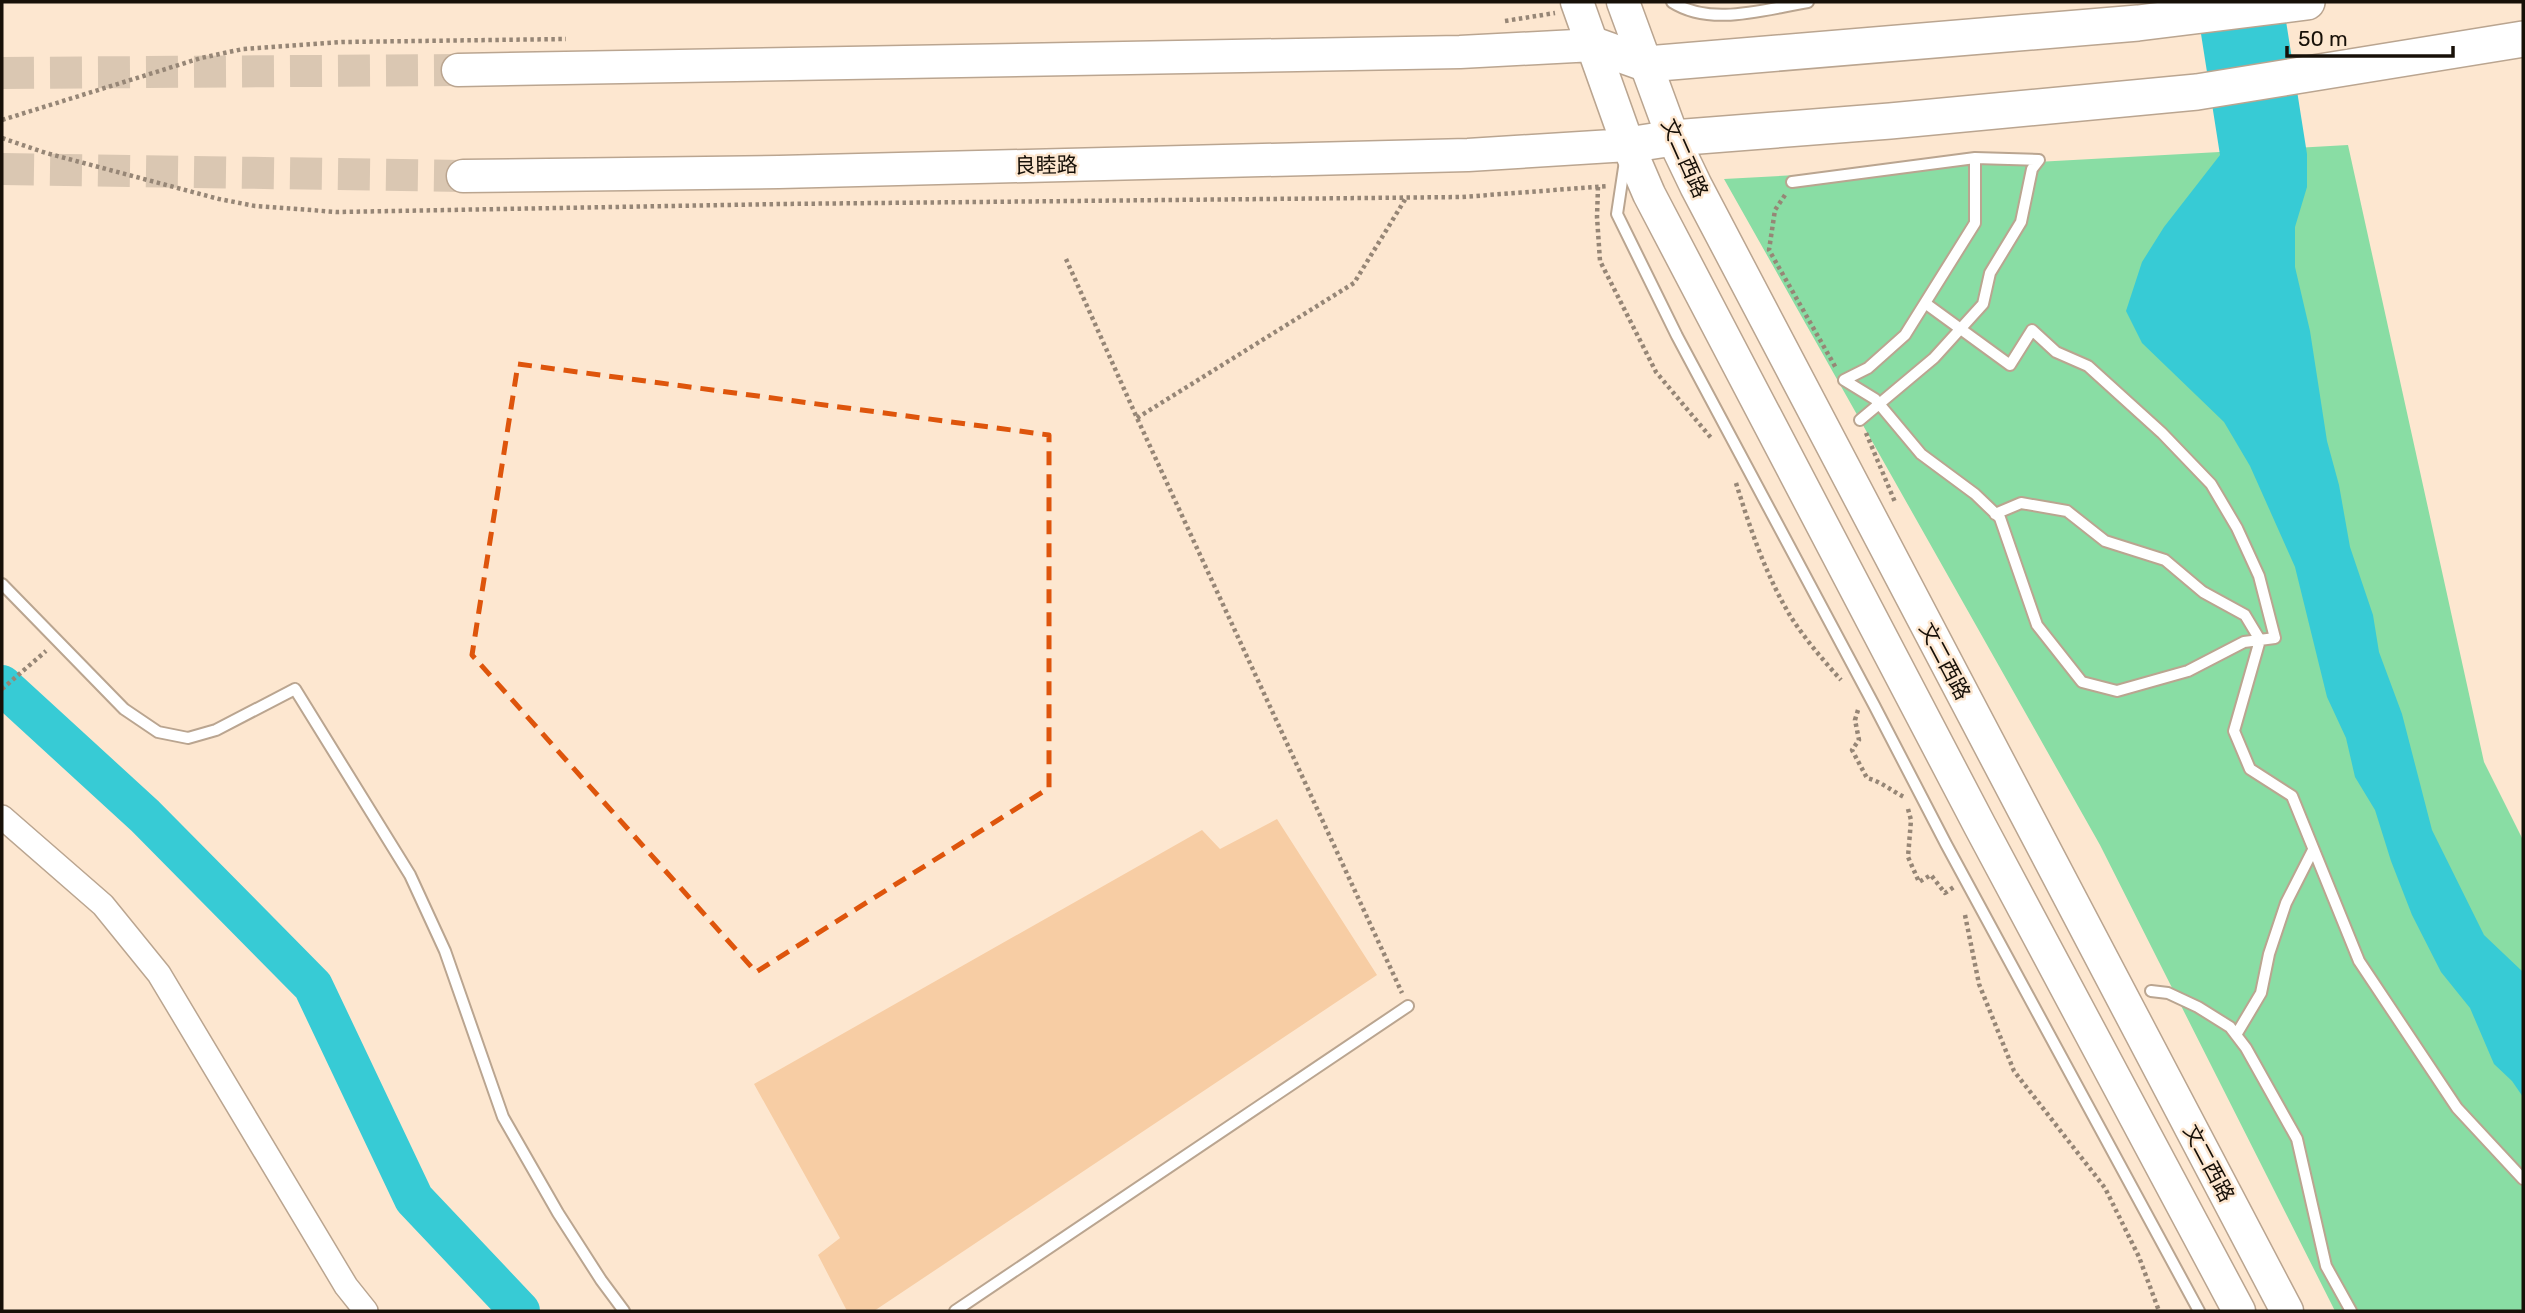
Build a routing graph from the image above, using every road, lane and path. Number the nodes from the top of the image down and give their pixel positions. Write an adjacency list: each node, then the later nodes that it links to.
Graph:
1 (1577, 2): 7 (main road, 文二西路)
2 (1623, 2): 8 (main road, 文二西路)
3 (1672, 2): 4 (lane)
4 (1808, 2)
5 (2301, 3): 8 (main road)
6 (2523, 39): 10 (main road)
7 (1594, 45): 8 (main road); 9 (main road); 11 (main road, 文二西路)
8 (1647, 64): 10 (main road, 文二西路)
9 (458, 70)
10 (1673, 138): 11 (main road); 48 (main road, 文二西路)
11 (1628, 145): 13 (main road, 良睦路); 46 (lane); 47 (main road, 文二西路)
12 (1975, 158): 14 (lane); 18 (lane); 19 (lane)
13 (463, 176)
14 (1792, 182): 20 (path)
15 (1598, 187): 24 (path)
16 (1406, 198): 22 (path)
17 (1066, 259): 22 (path)
18 (1925, 303): 19 (lane); 20 (lane)
19 (1961, 329): 21 (lane); 29 (lane)
20 (1843, 380): 21 (lane)
21 (1880, 404): 23 (lane); 27 (lane)
22 (1137, 418): 39 (path)
23 (1860, 420): 26 (path)
24 (1717, 446)
25 (1733, 475): 31 (path)
26 (1896, 506)
27 (1996, 514): 29 (lane); 29 (lane)
28 (2, 584): 30 (lane)
29 (2260, 640): 35 (lane)
30 (57, 642): 32 (path); 43 (lane)
31 (1847, 686)
32 (2, 689)
33 (1857, 701): 36 (path)
34 (2, 817): 42 (street)
35 (2313, 850): 40 (lane); 41 (lane)
36 (1961, 897)
37 (1964, 909): 45 (path)
38 (2151, 991): 40 (lane)
39 (1408, 1006): 44 (lane)
40 (2236, 1035): 49 (lane)
41 (2523, 1179)
42 (366, 1311)
43 (624, 1311)
44 (955, 1311)
45 (2159, 1311)
46 (2199, 1311)
47 (2239, 1311)
48 (2287, 1311)
49 (2351, 1311)

